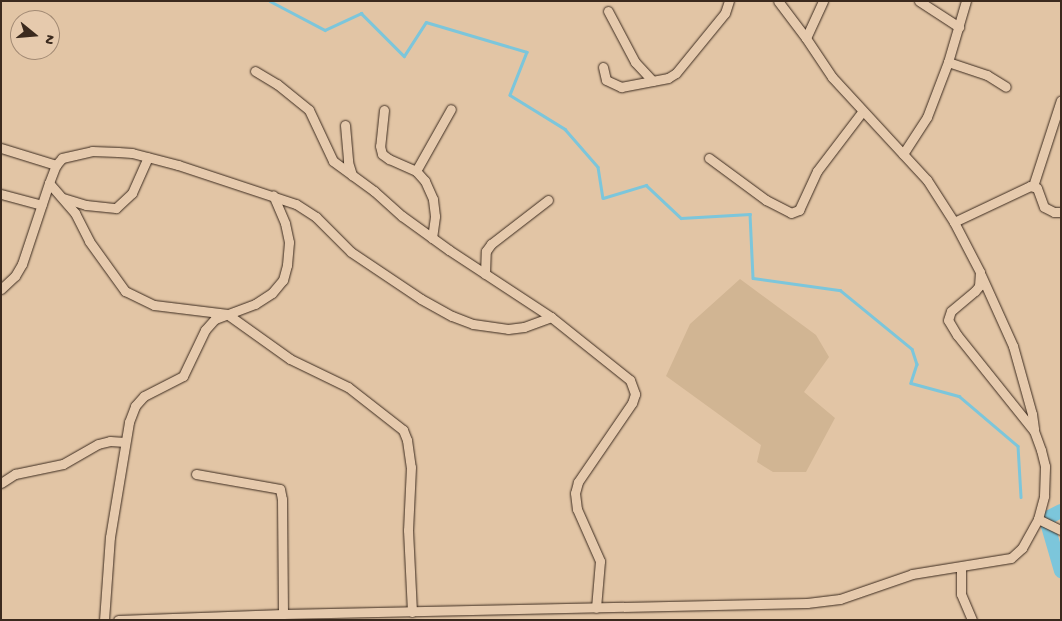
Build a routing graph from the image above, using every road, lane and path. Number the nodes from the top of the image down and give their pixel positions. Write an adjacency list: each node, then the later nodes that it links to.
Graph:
1 (729, 1): 12 (street)
2 (778, 1): 8 (street)
3 (823, 1): 8 (street)
4 (919, 1): 7 (street)
5 (966, 1): 7 (street)
6 (608, 11): 12 (street)
7 (959, 27): 9 (street)
8 (806, 38): 17 (street)
9 (948, 62): 13 (street); 20 (street)
10 (603, 67): 12 (street)
11 (255, 71): 25 (street)
12 (653, 82)
13 (1006, 87)
14 (1061, 100): 27 (street)
15 (451, 109): 24 (street)
16 (384, 110): 24 (street)
17 (862, 112): 20 (street); 22 (street)
18 (345, 125): 25 (street)
19 (1, 148): 23 (street)
20 (903, 154): 34 (street)
21 (148, 157): 23 (street); 29 (street); 30 (street)
22 (709, 158)
23 (56, 165): 26 (street)
24 (416, 171): 35 (street)
25 (352, 175): 35 (street)
26 (49, 183): 30 (street); 32 (street)
27 (1033, 186): 33 (street); 34 (street)
28 (1, 194): 32 (street)
29 (273, 195): 39 (street); 40 (street)
30 (63, 198): 39 (street)
31 (548, 200): 37 (street)
32 (42, 205): 38 (street)
33 (1061, 212)
34 (954, 222): 36 (street)
35 (432, 238): 37 (street)
36 (980, 272): 41 (street); 41 (street)
37 (486, 274): 40 (street)
38 (1, 289)
39 (227, 314): 42 (street); 49 (street)
40 (551, 318): 48 (street)
41 (1034, 431): 45 (street)
42 (125, 442): 44 (street); 51 (street)
43 (196, 474): 50 (street)
44 (1, 483)
45 (1038, 519): 46 (street); 47 (street)
46 (1061, 530)
47 (961, 567): 48 (street); 53 (street)
48 (596, 608): 49 (street)
49 (412, 612): 50 (street)
50 (283, 614): 52 (street)
51 (104, 620)
52 (118, 620)
53 (972, 620)

